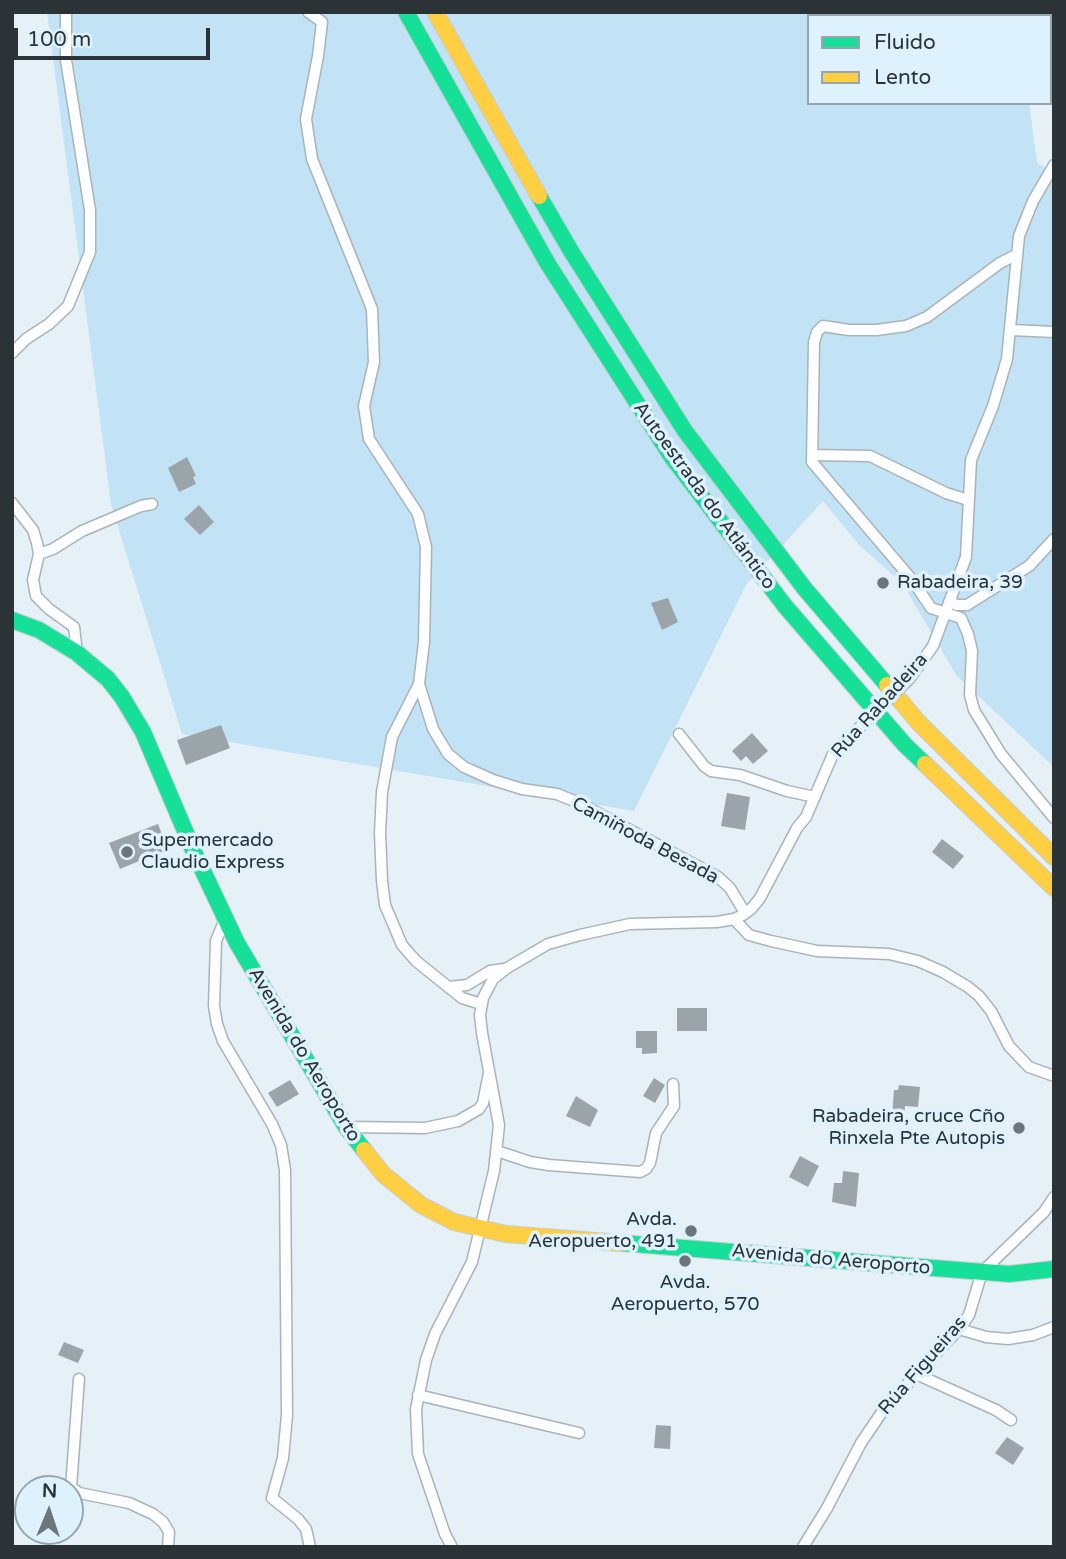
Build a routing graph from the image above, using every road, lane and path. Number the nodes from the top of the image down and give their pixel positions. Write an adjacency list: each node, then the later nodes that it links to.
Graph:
1 (66, 12): 9 (street)
2 (308, 12): 20 (street)
3 (406, 12): 25 (main road, Autoestrada do Atlántico)
4 (435, 12): 24 (main road, Autoestrada do Atlántico)
5 (1054, 165): 6 (street, Rúa Rabadeira)
6 (1016, 255): 7 (street, Rúa Rabadeira); 10 (street)
7 (1011, 330): 8 (street); 11 (street, Rúa Rabadeira)
8 (1054, 332)
9 (12, 353)
10 (812, 455): 11 (street); 17 (street)
11 (968, 500): 16 (street, Rúa Rabadeira)
12 (12, 503): 15 (street)
13 (152, 504): 15 (street)
14 (1054, 539): 16 (street)
15 (38, 554): 19 (street)
16 (949, 602): 17 (street, Rúa Rabadeira)
17 (944, 614): 22 (street, Rúa Rabadeira, bridge); 23 (street)
18 (12, 620): 19 (main road, Avenida do Aeroporto)
19 (77, 653): 27 (main road, Avenida do Aeroporto)
20 (419, 684): 26 (street, Camiñoda Besada); 30 (street)
21 (679, 734): 22 (street)
22 (815, 797): 26 (street, Rúa Rabadeira)
23 (1054, 818)
24 (1054, 858)
25 (1054, 888)
26 (745, 913): 28 (street, Rúa Rabadeira)
27 (225, 919): 35 (main road, Avenida do Aeroporto); 49 (street)
28 (734, 919): 29 (street, Rúa Rabadeira); 33 (street)
29 (507, 968): 30 (street, Rúa Rabadeira); 31 (street, Rúa Rabadeira)
30 (447, 987): 31 (street)
31 (481, 1004): 32 (street)
32 (490, 1070): 35 (street); 36 (street)
33 (1054, 1076)
34 (673, 1084): 36 (street)
35 (346, 1127): 38 (main road, Avenida do Aeroporto)
36 (497, 1151): 38 (street)
37 (1054, 1197): 40 (street, Rúa Figueiras)
38 (481, 1230): 40 (main road, Avenida do Aeroporto); 45 (street)
39 (1054, 1269): 40 (main road, Avenida do Aeroporto)
40 (982, 1272): 42 (street, Rúa Figueiras)
41 (1054, 1327): 42 (street)
42 (959, 1329): 43 (street, Rúa Figueiras)
43 (916, 1374): 46 (street); 51 (street, Rúa Figueiras)
44 (79, 1380): 48 (street)
45 (418, 1395): 47 (street); 50 (street)
46 (1011, 1420)
47 (579, 1433)
48 (168, 1547)
49 (310, 1547)
50 (452, 1547)
51 (803, 1547)

